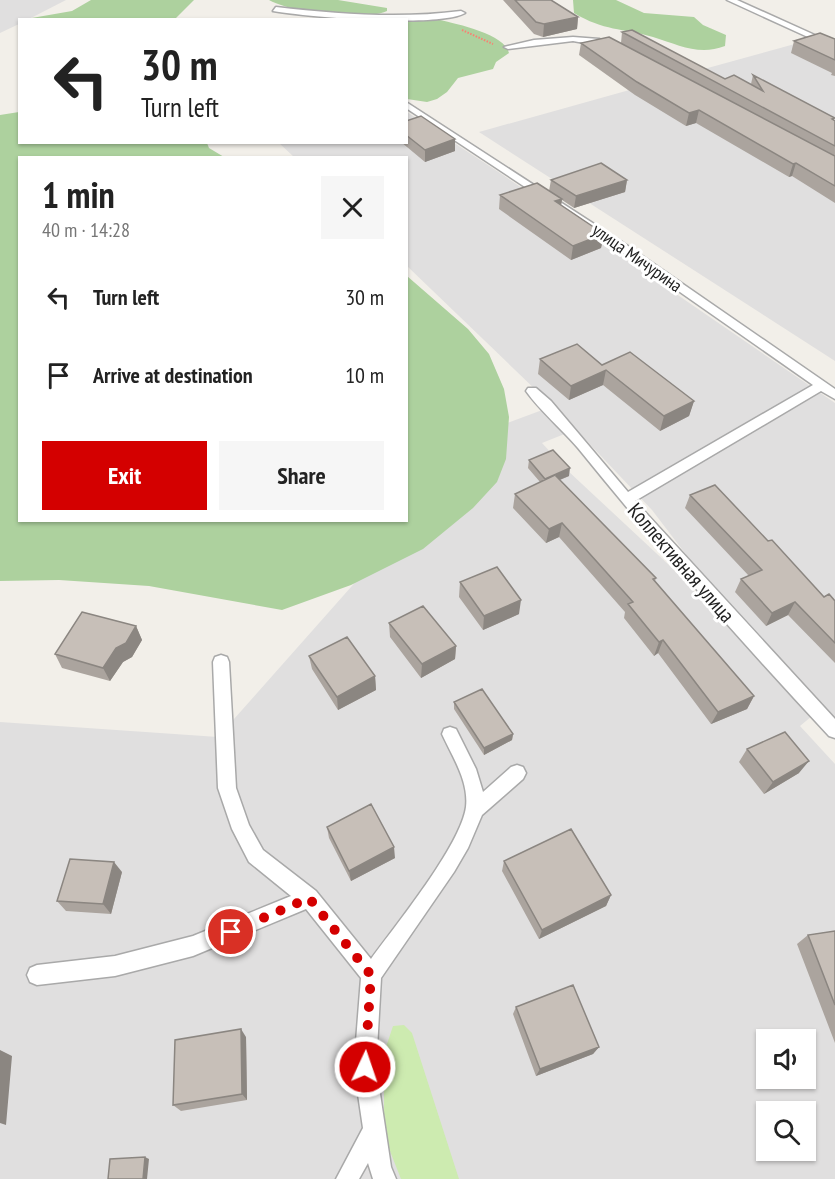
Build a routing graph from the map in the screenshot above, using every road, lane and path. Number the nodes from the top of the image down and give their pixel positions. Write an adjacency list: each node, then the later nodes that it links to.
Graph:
1 (730, 0): 7 (lane)
2 (461, 13): 3 (lane)
3 (437, 17): 5 (lane); 8 (path)
4 (286, 18): 6 (lane)
5 (359, 18)
6 (359, 18)
7 (813, 36)
8 (508, 47): 9 (lane)
9 (620, 50)
10 (408, 105): 11 (lane, улица Мичурина)
11 (821, 386): 13 (lane, улица Мичурина); 14 (lane)
12 (532, 391): 14 (lane, Коллективная улица)
13 (835, 395)
14 (626, 500): 16 (lane, Коллективная улица)
15 (221, 662): 20 (lane)
16 (835, 731)
17 (450, 734): 19 (lane)
18 (517, 773): 19 (lane)
19 (476, 810): 22 (lane)
20 (309, 898): 21 (lane); 22 (lane)
21 (37, 975)
22 (371, 975): 23 (lane)
23 (374, 1130): 24 (lane); 25 (lane)
24 (347, 1179)
25 (385, 1179)

